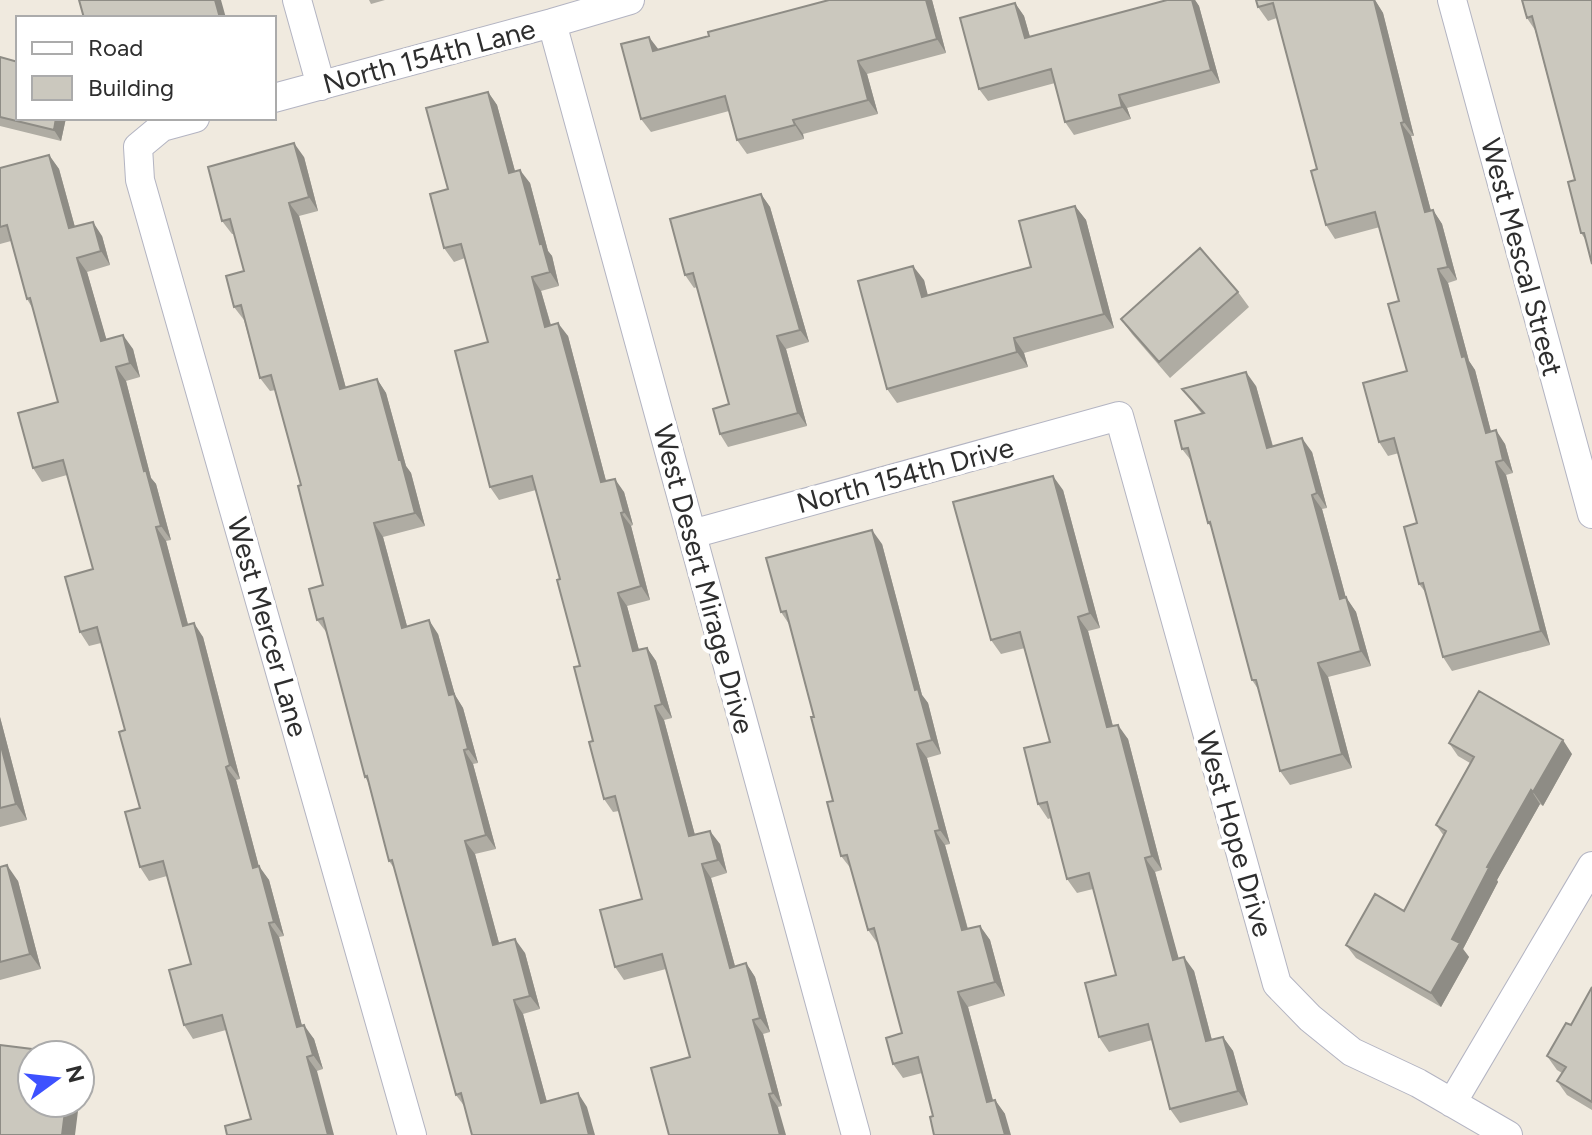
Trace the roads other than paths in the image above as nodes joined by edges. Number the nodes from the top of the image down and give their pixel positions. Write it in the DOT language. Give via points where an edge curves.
graph roads {
  1 [pos="297,0"];
  2 [pos="630,0"];
  3 [pos="1452,0"];
  4 [pos="552,23"];
  5 [pos="321,86"];
  6 [pos="276,97"];
  7 [pos="188,120"];
  8 [pos="1119,416"];
  9 [pos="1592,514"];
  10 [pos="692,534"];
  11 [pos="1592,866"];
  12 [pos="1452,1103"];
  13 [pos="412,1135"];
  14 [pos="856,1135"];
  15 [pos="1508,1135"];
  1 -- 5 [label="street"];
  2 -- 4 [label="street, North 154th Lane"];
  3 -- 9 [label="street, West Mescal Street"];
  4 -- 5 [label="street, North 154th Lane"];
  4 -- 10 [label="street, West Desert Mirage Drive"];
  5 -- 6 [label="street, North 154th Lane"];
  7 -- 13 [label="street, West Mercer Lane" via="162,127 138,147 140,180"];
  8 -- 10 [label="street, North 154th Drive"];
  8 -- 12 [label="street, West Hope Drive" via="1277,984 1352,1052"];
  10 -- 14 [label="street, West Desert Mirage Drive"];
  11 -- 12 [label="street"];
  12 -- 15 [label="street, West Hope Drive"];
}
